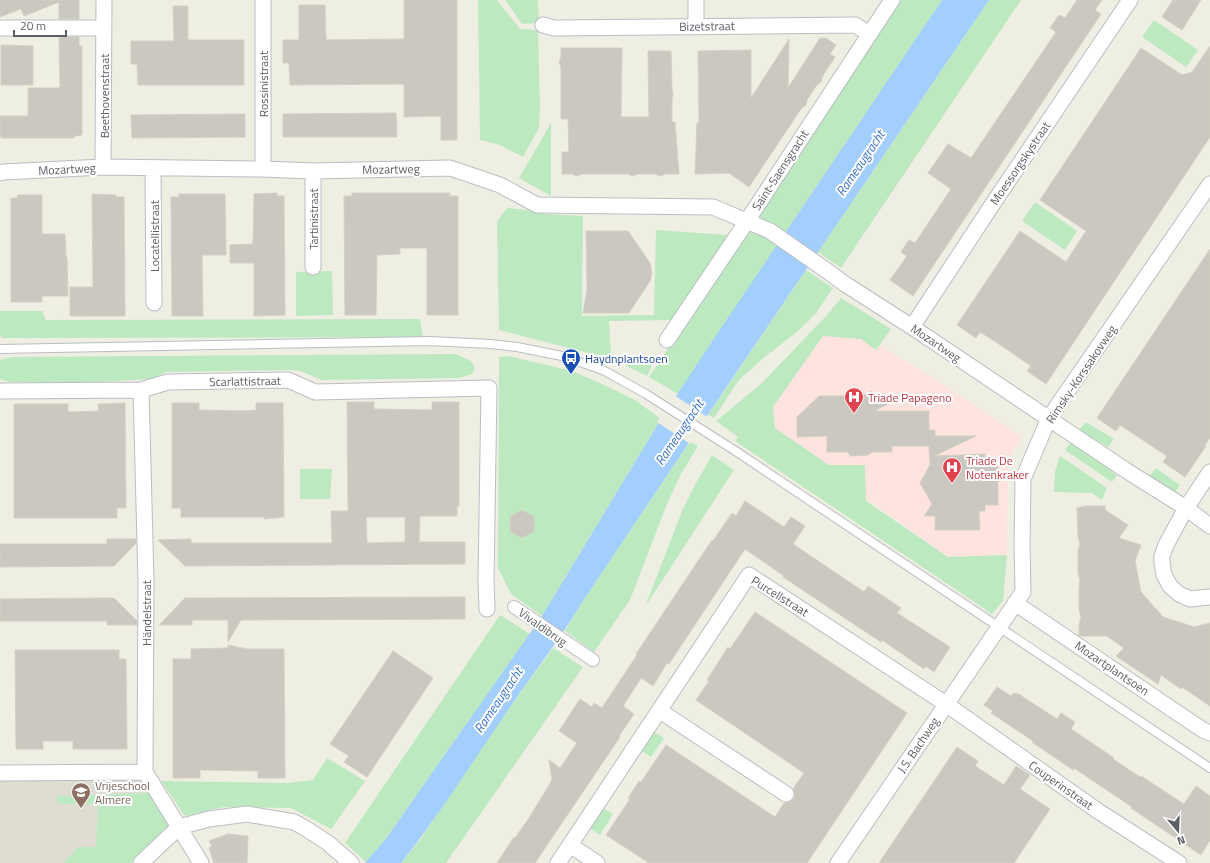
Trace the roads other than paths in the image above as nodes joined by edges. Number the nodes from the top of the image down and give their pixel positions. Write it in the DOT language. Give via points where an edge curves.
graph roads {
  1 [pos="104,0"];
  2 [pos="263,0"];
  3 [pos="696,0"];
  4 [pos="892,0"];
  5 [pos="1130,0"];
  6 [pos="543,25"];
  7 [pos="696,27"];
  8 [pos="0,28"];
  9 [pos="104,28"];
  10 [pos="870,34"];
  11 [pos="103,168"];
  12 [pos="153,168"];
  13 [pos="263,169"];
  14 [pos="313,171"];
  15 [pos="0,173"];
  16 [pos="1210,184"];
  17 [pos="747,221"];
  18 [pos="313,267"];
  19 [pos="154,303"];
  20 [pos="912,327"];
  21 [pos="667,340"];
  22 [pos="0,348"];
  23 [pos="141,390"];
  24 [pos="0,391"];
  25 [pos="1049,418"];
  26 [pos="1210,472"];
  27 [pos="1186,508"];
  28 [pos="1210,526"];
  29 [pos="1210,597"];
  30 [pos="1015,603"];
  31 [pos="514,607"];
  32 [pos="486,609"];
  33 [pos="998,627"];
  34 [pos="593,660"];
  35 [pos="946,704"];
  36 [pos="660,711"];
  37 [pos="1210,733"];
  38 [pos="1210,768"];
  39 [pos="146,772"];
  40 [pos="0,773"];
  41 [pos="786,794"];
  42 [pos="179,827"];
  43 [pos="570,845"];
  44 [pos="141,863"];
  45 [pos="201,863"];
  46 [pos="351,863"];
  47 [pos="558,863"];
  48 [pos="597,863"];
  49 [pos="838,863"];
  50 [pos="1179,863"];
  1 -- 9 [label="street, Beethovenstraat"];
  2 -- 13 [label="street, Rossinistraat"];
  3 -- 7 [label="street"];
  4 -- 10 [label="street, Saint-Saensgracht"];
  5 -- 20 [label="street, Moessorgskystraat"];
  6 -- 7 [label="street, Bizetstraat" via="554,28"];
  7 -- 10 [label="street, Bizetstraat" via="855,25"];
  8 -- 9 [label="street"];
  9 -- 11 [label="street, Beethovenstraat"];
  10 -- 17 [label="street, Saint-Saensgracht"];
  11 -- 12 [label="street, Mozartweg"];
  11 -- 15 [label="street, Mozartweg"];
  12 -- 13 [label="street, Mozartweg"];
  12 -- 19 [label="street, Locatellistraat"];
  13 -- 14 [label="street, Mozartweg"];
  14 -- 17 [label="street, Mozartweg" via="450,168 500,184 537,205 713,207"];
  14 -- 18 [label="street, Tartinistraat"];
  16 -- 25 [label="street, Rimsky-Korssakovweg"];
  17 -- 20 [label="street, Mozartweg" via="770,231 844,284"];
  17 -- 21 [label="street, Saint-Saensgracht"];
  20 -- 25 [label="street, Mozartweg"];
  22 -- 33 [label="lane" via="429,341 491,344 562,356 603,370 646,394"];
  23 -- 24 [label="street, Scarlattistraat"];
  23 -- 32 [label="street, Scarlattistraat" via="168,382 288,380 315,392 489,388"];
  23 -- 39 [label="street, Händelstraat" via="146,581"];
  25 -- 27 [label="street"];
  25 -- 30 [label="street, Rimsky-Korssakovweg" via="1023,479 1023,592"];
  26 -- 27 [label="street"];
  27 -- 28 [label="street"];
  27 -- 29 [label="street" via="1162,556 1164,575 1170,586 1179,594 1190,599"];
  30 -- 33 [label="street, Rimsky-Korssakovweg"];
  30 -- 37 [label="street, Mozartplantsoen"];
  31 -- 34 [label="street, Vivaldibrug"];
  33 -- 35 [label="street, J.S. Bachweg"];
  33 -- 38 [label="lane"];
  35 -- 36 [label="street, Purcellstraat" via="749,575"];
  35 -- 49 [label="street, J.S. Bachweg"];
  35 -- 50 [label="street, Couperinstraat" via="1098,811"];
  36 -- 41 [label="street"];
  36 -- 43 [label="street, Purcellstraat"];
  39 -- 40 [label="street"];
  39 -- 42 [label="street"];
  42 -- 44 [label="street"];
  42 -- 45 [label="street"];
  42 -- 46 [label="street" via="209,819 247,814 285,820 305,828"];
  43 -- 47 [label="street, Purcellstraat"];
  43 -- 48 [label="street"];
}
